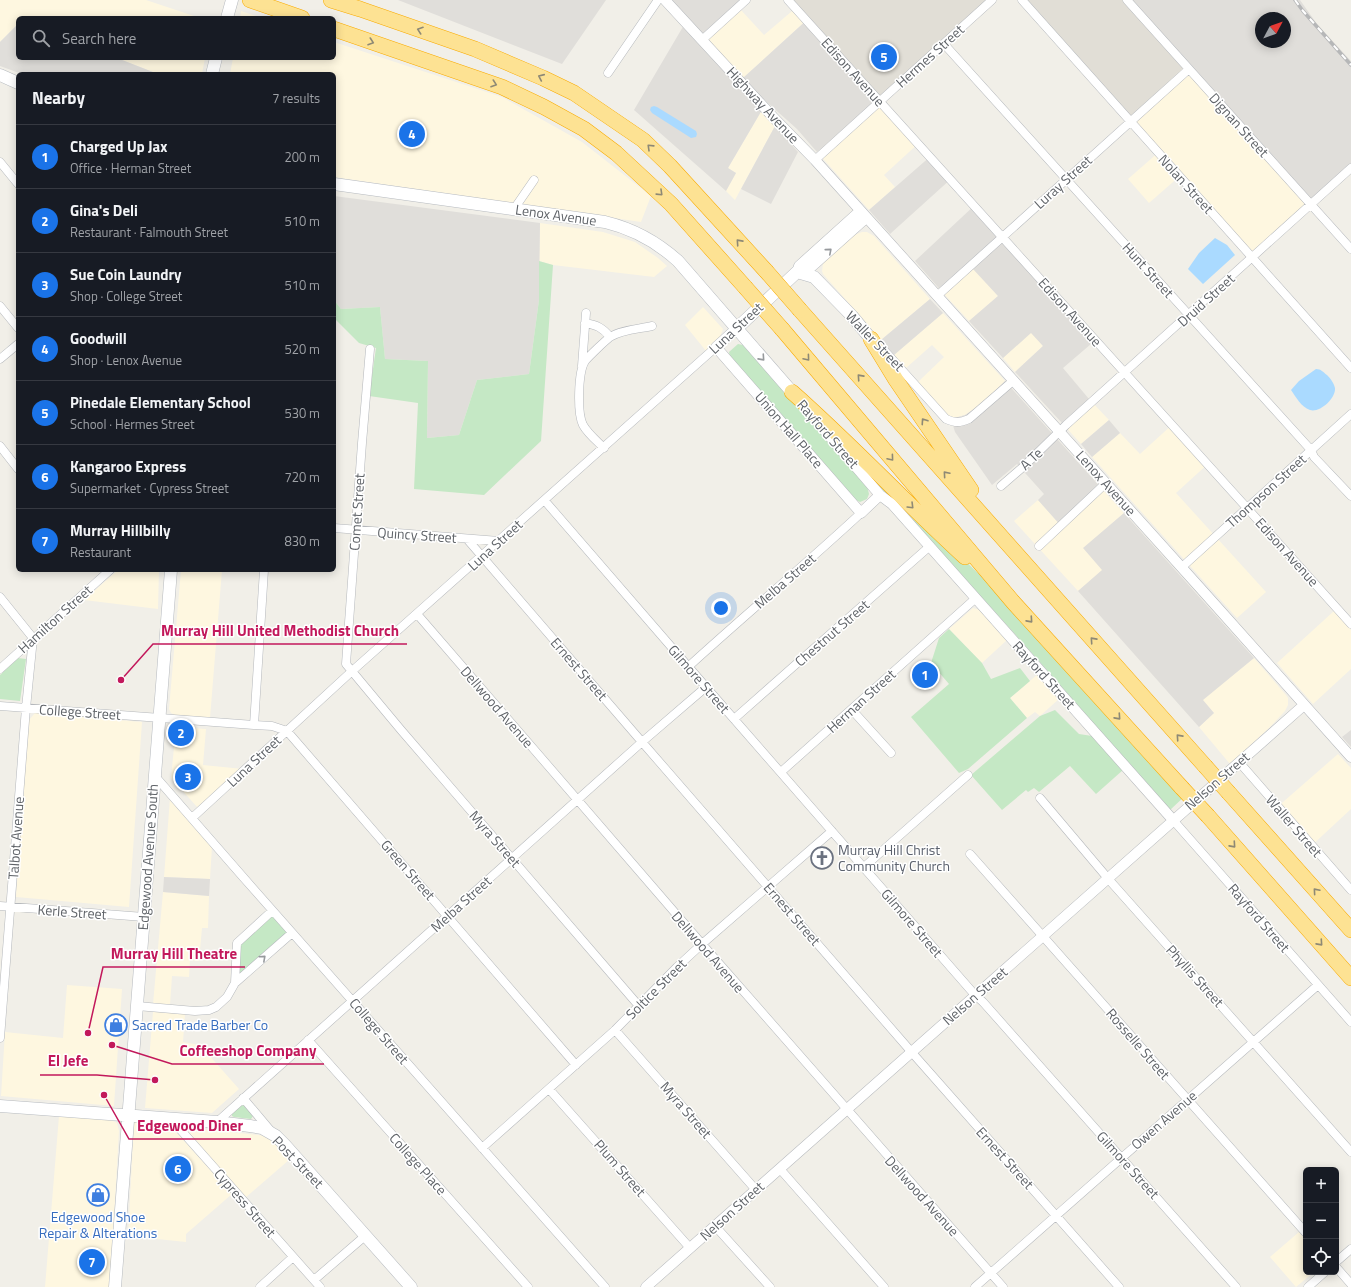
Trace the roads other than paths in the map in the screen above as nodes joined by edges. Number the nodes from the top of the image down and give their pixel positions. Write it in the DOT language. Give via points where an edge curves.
graph roads {
  1 [pos="232,0"];
  2 [pos="331,0"];
  3 [pos="658,0"];
  4 [pos="665,0"];
  5 [pos="746,0"];
  6 [pos="788,0"];
  7 [pos="992,0"];
  8 [pos="1022,0"];
  9 [pos="1127,0"];
  10 [pos="256,2"];
  11 [pos="228,16"];
  12 [pos="296,16"];
  13 [pos="336,30"];
  14 [pos="702,40"];
  15 [pos="944,44"];
  16 [pos="216,60"];
  17 [pos="1189,69"];
  18 [pos="212,72"];
  19 [pos="608,74"];
  20 [pos="0,75"];
  21 [pos="16,81"];
  22 [pos="880,101"];
  23 [pos="1130,121"];
  24 [pos="815,160"];
  25 [pos="0,162"];
  26 [pos="1351,168"];
  27 [pos="1066,179"];
  28 [pos="534,180"];
  29 [pos="16,182"];
  30 [pos="336,184"];
  31 [pos="1311,205"];
  32 [pos="514,209"];
  33 [pos="863,214"];
  34 [pos="1002,236"];
  35 [pos="1351,249"];
  36 [pos="1252,258"];
  37 [pos="797,272"];
  38 [pos="937,296"];
  39 [pos="0,306"];
  40 [pos="586,314"];
  41 [pos="1188,316"];
  42 [pos="585,323"];
  43 [pos="16,326"];
  44 [pos="652,326"];
  45 [pos="736,329"];
  46 [pos="610,338"];
  47 [pos="871,339"];
  48 [pos="16,346"];
  49 [pos="716,347"];
  50 [pos="370,349"];
  51 [pos="0,360"];
  52 [pos="1351,368"];
  53 [pos="582,369"];
  54 [pos="1124,373"];
  55 [pos="1014,380"];
  56 [pos="792,392"];
  57 [pos="1351,414"];
  58 [pos="1060,431"];
  59 [pos="0,446"];
  60 [pos="604,448"];
  61 [pos="1311,450"];
  62 [pos="16,466"];
  63 [pos="1106,483"];
  64 [pos="1001,486"];
  65 [pos="880,495"];
  66 [pos="1351,496"];
  67 [pos="545,501"];
  68 [pos="1247,508"];
  69 [pos="861,513"];
  70 [pos="336,528"];
  71 [pos="356,530"];
  72 [pos="467,539"];
  73 [pos="499,541"];
  74 [pos="930,546"];
  75 [pos="1039,546"];
  76 [pos="482,556"];
  77 [pos="1182,567"];
  78 [pos="105,572"];
  79 [pos="171,572"];
  80 [pos="264,572"];
  81 [pos="0,597"];
  82 [pos="976,598"];
  83 [pos="1056,598"];
  84 [pos="1013,602"];
  85 [pos="417,614"];
  86 [pos="1351,624"];
  87 [pos="33,638"];
  88 [pos="688,667"];
  89 [pos="0,669"];
  90 [pos="351,672"];
  91 [pos="706,687"];
  92 [pos="1304,705"];
  93 [pos="0,706"];
  94 [pos="26,708"];
  95 [pos="852,710"];
  96 [pos="160,717"];
  97 [pos="734,719"];
  98 [pos="254,725"];
  99 [pos="287,731"];
  100 [pos="642,742"];
  101 [pos="891,753"];
  102 [pos="1351,758"];
  103 [pos="1239,762"];
  104 [pos="781,772"];
  105 [pos="968,774"];
  106 [pos="154,775"];
  107 [pos="1040,798"];
  108 [pos="577,800"];
  109 [pos="192,818"];
  110 [pos="1172,820"];
  111 [pos="832,831"];
  112 [pos="970,854"];
  113 [pos="512,858"];
  114 [pos="864,867"];
  115 [pos="1108,878"];
  116 [pos="767,886"];
  117 [pos="1351,890"];
  118 [pos="0,906"];
  119 [pos="11,907"];
  120 [pos="272,911"];
  121 [pos="447,915"];
  122 [pos="144,917"];
  123 [pos="1351,930"];
  124 [pos="292,933"];
  125 [pos="1043,936"];
  126 [pos="702,944"];
  127 [pos="1351,978"];
  128 [pos="235,983"];
  129 [pos="1318,985"];
  130 [pos="976,995"];
  131 [pos="352,1001"];
  132 [pos="137,1006"];
  133 [pos="639,1006"];
  134 [pos="1351,1022"];
  135 [pos="615,1030"];
  136 [pos="0,1038"];
  137 [pos="308,1040"];
  138 [pos="1254,1042"];
  139 [pos="911,1052"];
  140 [pos="576,1065"];
  141 [pos="549,1089"];
  142 [pos="243,1098"];
  143 [pos="1187,1099"];
  144 [pos="0,1106"];
  145 [pos="846,1110"];
  146 [pos="129,1116"];
  147 [pos="171,1119"];
  148 [pos="217,1122"];
  149 [pos="276,1136"];
  150 [pos="482,1148"];
  151 [pos="1351,1152"];
  152 [pos="1121,1158"];
  153 [pos="780,1169"];
  154 [pos="756,1190"];
  155 [pos="1057,1216"];
  156 [pos="715,1226"];
  157 [pos="1303,1230"];
  158 [pos="365,1236"];
  159 [pos="690,1248"];
  160 [pos="1351,1249"];
  161 [pos="292,1257"];
  162 [pos="1339,1259"];
  163 [pos="1339,1270"];
  164 [pos="991,1274"];
  165 [pos="1322,1275"];
  166 [pos="314,1280"];
  167 [pos="1351,1284"];
  168 [pos="649,1286"];
  169 [pos="116,1287"];
  170 [pos="260,1287"];
  171 [pos="320,1287"];
  172 [pos="411,1287"];
  173 [pos="528,1287"];
  174 [pos="605,1287"];
  175 [pos="770,1287"];
  176 [pos="884,1287"];
  177 [pos="975,1287"];
  178 [pos="1003,1287"];
  179 [pos="1119,1287"];
  180 [pos="1236,1287"];
  181 [pos="1308,1287"];
  1 -- 11 [label="main road"];
  83 -- 2 [label="highway, one-way, bridge" via="766,271 643,140 574,94 543,78 475,49"];
  3 -- 19 [label="street"];
  4 -- 14 [label="street, Highway Avenue"];
  5 -- 14 [label="street"];
  6 -- 22 [label="street, Edison Avenue"];
  7 -- 15 [label="street, Hermes Street"];
  8 -- 23 [label="street, Nolan Street"];
  9 -- 17 [label="street, Dignan Street"];
  10 -- 12 [label="highway"];
  13 -- 84 [label="highway, one-way, bridge" via="502,87 584,129 616,153 671,204 745,286"];
  14 -- 24 [label="street, Highway Avenue"];
  15 -- 22 [label="street, Hermes Street"];
  15 -- 27 [label="street, Hunt Street"];
  16 -- 18 [label="main road"];
  17 -- 23 [label="street, Luray Street"];
  17 -- 31 [label="street, Dignan Street"];
  20 -- 21 [label="main road"];
  22 -- 24 [label="street, Hermes Street"];
  22 -- 34 [label="street, Edison Avenue"];
  23 -- 27 [label="street, Luray Street"];
  23 -- 36 [label="street, Nolan Street"];
  24 -- 33 [label="street, Highway Avenue"];
  25 -- 29 [label="street"];
  26 -- 31 [label="street, Druid Street"];
  27 -- 34 [label="street, Luray Street"];
  27 -- 41 [label="street, Hunt Street"];
  28 -- 32 [label="street"];
  30 -- 32 [label="main road, Lenox Avenue"];
  31 -- 35 [label="street, Dignan Street"];
  31 -- 36 [label="street, Druid Street"];
  32 -- 45 [label="main road, Lenox Avenue" via="605,222 645,236 678,261"];
  33 -- 37 [label="street, Luna Street" via="799,266"];
  33 -- 38 [label="street, Lenox Avenue"];
  34 -- 38 [label="street, Luray Street"];
  34 -- 54 [label="street, Edison Avenue"];
  36 -- 41 [label="street, Druid Street"];
  36 -- 52 [label="street, Nolan Street"];
  37 -- 45 [label="main road, Luna Street"];
  37 -- 47 [label="main road, Waller Street" via="814,277"];
  38 -- 55 [label="street, Lenox Avenue"];
  39 -- 43 [label="street"];
  40 -- 42 [label="street"];
  41 -- 54 [label="street, Druid Street"];
  41 -- 61 [label="street, Hunt Street"];
  42 -- 46 [label="street" via="599,326"];
  42 -- 53 [label="street"];
  44 -- 46 [label="street"];
  45 -- 49 [label="street, Luna Street"];
  45 -- 56 [label="main road, Rayford Street, one-way"];
  46 -- 53 [label="street" via="586,361"];
  47 -- 55 [label="street, Waller Street" via="886,351 946,419 954,423 969,419"];
  83 -- 47 [label="highway, one-way" via="982,505 896,380"];
  48 -- 51 [label="street"];
  49 -- 60 [label="street, Luna Street"];
  49 -- 69 [label="street, Union Hall Place"];
  50 -- 71 [label="street, Comet Street"];
  53 -- 60 [label="street" via="578,406 580,415 588,432"];
  54 -- 58 [label="street, Druid Street"];
  54 -- 68 [label="street, Edison Avenue"];
  55 -- 58 [label="street, Lenox Avenue"];
  56 -- 65 [label="street, Rayford Street"];
  56 -- 84 [label="highway, one-way"];
  57 -- 61 [label="street, Thompson Street"];
  58 -- 63 [label="street, Lenox Avenue"];
  58 -- 64 [label="street, A Te"];
  59 -- 62 [label="street"];
  60 -- 67 [label="street, Luna Street"];
  61 -- 66 [label="street, Hunt Street" via="1314,457"];
  61 -- 68 [label="street, Thompson Street"];
  63 -- 75 [label="street"];
  63 -- 77 [label="street, Lenox Avenue"];
  65 -- 69 [label="street, Melba Street"];
  65 -- 74 [label="street, Rayford Street" via="892,504"];
  67 -- 73 [label="street, Luna Street"];
  67 -- 88 [label="street, Gilmore Street"];
  68 -- 77 [label="street, Thompson Street"];
  68 -- 86 [label="street, Edison Avenue"];
  69 -- 88 [label="street, Melba Street"];
  70 -- 71 [label="street, Quincy Street"];
  71 -- 72 [label="street, Quincy Street"];
  71 -- 90 [label="street, Comet Street" via="346,664"];
  72 -- 73 [label="street, Quincy Street"];
  72 -- 76 [label="street, Ernest Street"];
  73 -- 76 [label="street, Luna Street"];
  74 -- 82 [label="street, Rayford Street"];
  74 -- 97 [label="street, Chestnut Street"];
  76 -- 85 [label="street, Luna Street"];
  76 -- 100 [label="street, Ernest Street"];
  77 -- 92 [label="street, Lenox Avenue"];
  78 -- 87 [label="street, Hamilton Street"];
  79 -- 96 [label="main road, Edgewood Avenue South"];
  80 -- 98 [label="street"];
  81 -- 87 [label="street"];
  82 -- 95 [label="street, Herman Street"];
  82 -- 110 [label="street, Rayford Street"];
  123 -- 83 [label="highway, one-way, bridge"];
  84 -- 127 [label="highway, one-way, bridge"];
  85 -- 90 [label="street, Luna Street"];
  85 -- 108 [label="street, Dellwood Avenue"];
  87 -- 89 [label="street, Hamilton Street"];
  87 -- 94 [label="street, Talbot Avenue"];
  88 -- 91 [label="street, Gilmore Street"];
  90 -- 99 [label="street, Luna Street"];
  90 -- 113 [label="street, Myra Street"];
  91 -- 97 [label="street, Gilmore Street"];
  91 -- 100 [label="street, Melba Street"];
  92 -- 102 [label="street, Lenox Avenue"];
  92 -- 103 [label="street, Nelson Street"];
  93 -- 94 [label="street, College Street"];
  94 -- 96 [label="street, College Street"];
  94 -- 119 [label="street, Talbot Avenue"];
  95 -- 101 [label="street"];
  95 -- 104 [label="street, Herman Street"];
  96 -- 98 [label="street, College Street"];
  96 -- 106 [label="main road, Edgewood Avenue South"];
  97 -- 104 [label="street, Gilmore Street"];
  98 -- 99 [label="street, College Street" via="272,726"];
  99 -- 109 [label="street, Luna Street"];
  99 -- 121 [label="street, Green Street"];
  100 -- 108 [label="street, Melba Street"];
  100 -- 116 [label="street, Ernest Street"];
  103 -- 110 [label="street, Nelson Street"];
  103 -- 117 [label="street, Waller Street"];
  104 -- 111 [label="street, Gilmore Street"];
  105 -- 114 [label="street"];
  106 -- 109 [label="street, College Street"];
  106 -- 122 [label="main road, Edgewood Avenue South"];
  107 -- 115 [label="street, Phyllis Street"];
  108 -- 113 [label="street, Melba Street"];
  108 -- 126 [label="street, Dellwood Avenue"];
  109 -- 120 [label="street, College Street"];
  110 -- 115 [label="street, Nelson Street"];
  110 -- 129 [label="street, Rayford Street"];
  111 -- 114 [label="street, Gilmore Street"];
  111 -- 116 [label="street, Soltice Street"];
  112 -- 125 [label="street, Rosselle Street"];
  113 -- 121 [label="street, Melba Street"];
  113 -- 133 [label="street, Myra Street"];
  114 -- 130 [label="street, Gilmore Street"];
  115 -- 125 [label="street, Nelson Street"];
  115 -- 138 [label="street, Phyllis Street"];
  116 -- 126 [label="street, Soltice Street"];
  116 -- 139 [label="street, Ernest Street"];
  118 -- 119 [label="street, Kerle Street"];
  119 -- 122 [label="street, Kerle Street"];
  119 -- 136 [label="street, Talbot Avenue"];
  120 -- 124 [label="street, College Street"];
  120 -- 128 [label="street" via="237,943"];
  121 -- 131 [label="street, Melba Street"];
  121 -- 140 [label="street, Green Street"];
  122 -- 132 [label="main road, Edgewood Avenue South"];
  128 -- 124 [label="street, one-way"];
  124 -- 131 [label="street, College Street"];
  125 -- 130 [label="street, Nelson Street"];
  125 -- 143 [label="street, Rosselle Street"];
  126 -- 133 [label="street, Soltice Street"];
  126 -- 145 [label="street, Dellwood Avenue"];
  128 -- 132 [label="street" via="222,1004 209,1010"];
  129 -- 134 [label="street, Rayford Street"];
  129 -- 138 [label="street, Owen Avenue"];
  130 -- 139 [label="street, Nelson Street"];
  130 -- 152 [label="street, Gilmore Street"];
  131 -- 137 [label="street, Melba Street"];
  131 -- 150 [label="street, College Street"];
  132 -- 146 [label="main road, Edgewood Avenue South"];
  133 -- 135 [label="street, Soltice Street"];
  135 -- 140 [label="street, Soltice Street"];
  135 -- 154 [label="street, Myra Street"];
  137 -- 142 [label="street, Melba Street"];
  137 -- 173 [label="street, College Place"];
  138 -- 143 [label="street, Owen Avenue"];
  138 -- 151 [label="street, Phyllis Street"];
  139 -- 145 [label="street, Nelson Street"];
  139 -- 155 [label="street, Ernest Street"];
  140 -- 141 [label="street, Soltice Street"];
  141 -- 150 [label="street, Soltice Street"];
  141 -- 159 [label="street, Plum Street"];
  142 -- 148 [label="street, Melba Street"];
  142 -- 149 [label="street"];
  143 -- 152 [label="street, Owen Avenue"];
  143 -- 157 [label="street, Rosselle Street"];
  144 -- 146 [label="main road, Post Street"];
  145 -- 153 [label="street, Nelson Street"];
  145 -- 164 [label="street, Dellwood Avenue"];
  146 -- 147 [label="main road, Post Street"];
  146 -- 169 [label="main road, Edgewood Avenue South"];
  147 -- 148 [label="main road, Post Street"];
  147 -- 161 [label="street, Cypress Street"];
  148 -- 149 [label="main road, Post Street" via="262,1128"];
  149 -- 158 [label="main road, Post Street"];
  150 -- 174 [label="street, College Street"];
  152 -- 155 [label="street, Owen Avenue"];
  152 -- 180 [label="street, Gilmore Street"];
  153 -- 154 [label="street, Nelson Street"];
  153 -- 176 [label="street"];
  154 -- 156 [label="street, Nelson Street"];
  155 -- 164 [label="street, Owen Avenue"];
  155 -- 179 [label="street, Ernest Street"];
  156 -- 159 [label="street, Nelson Street"];
  156 -- 175 [label="street"];
  158 -- 166 [label="street"];
  158 -- 172 [label="main road, Post Street"];
  159 -- 168 [label="street, Nelson Street"];
  160 -- 162 [label="street"];
  161 -- 166 [label="street, Cypress Street"];
  161 -- 170 [label="street"];
  163 -- 167 [label="street"];
  164 -- 177 [label="street, Owen Avenue"];
  164 -- 178 [label="street, Dellwood Avenue"];
  165 -- 181 [label="street"];
  166 -- 171 [label="street, Cypress Street"];
}
